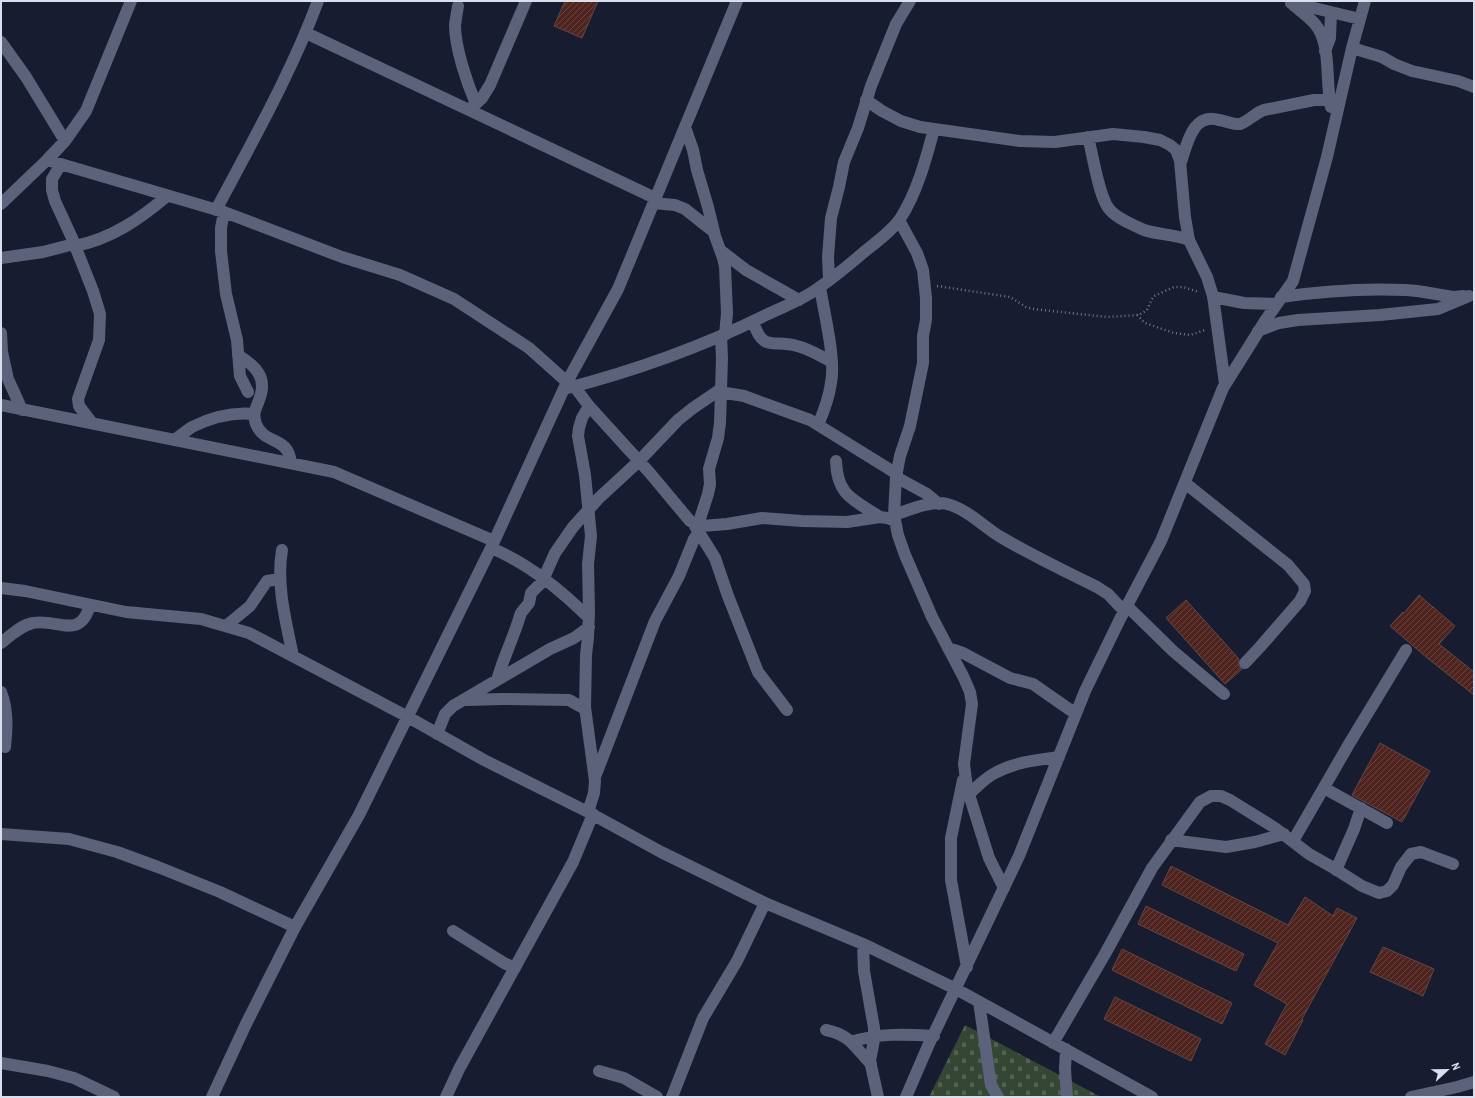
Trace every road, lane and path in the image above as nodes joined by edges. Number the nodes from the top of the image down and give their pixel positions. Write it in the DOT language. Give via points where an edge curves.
graph roads {
  1 [pos="131,1"];
  2 [pos="318,1"];
  3 [pos="526,1"];
  4 [pos="737,1"];
  5 [pos="910,1"];
  6 [pos="1365,1"];
  7 [pos="1288,2"];
  8 [pos="458,6"];
  9 [pos="1327,8"];
  10 [pos="1360,19"];
  11 [pos="306,33"];
  12 [pos="1,42"];
  13 [pos="1352,48"];
  14 [pos="1325,51"];
  15 [pos="1474,87"];
  16 [pos="866,100"];
  17 [pos="1330,100"];
  18 [pos="473,107"];
  19 [pos="1335,120"];
  20 [pos="685,127"];
  21 [pos="934,129"];
  22 [pos="1088,138"];
  23 [pos="65,141"];
  24 [pos="48,160"];
  25 [pos="1181,162"];
  26 [pos="61,164"];
  27 [pos="167,196"];
  28 [pos="654,201"];
  29 [pos="1,204"];
  30 [pos="220,211"];
  31 [pos="899,220"];
  32 [pos="714,232"];
  33 [pos="1189,240"];
  34 [pos="75,245"];
  35 [pos="720,250"];
  36 [pos="1,258"];
  37 [pos="829,279"];
  38 [pos="924,285"];
  39 [pos="820,287"];
  40 [pos="1471,295"];
  41 [pos="1213,296"];
  42 [pos="799,300"];
  43 [pos="1279,301"];
  44 [pos="1137,315"];
  45 [pos="753,322"];
  46 [pos="1258,331"];
  47 [pos="1217,332"];
  48 [pos="1,333"];
  49 [pos="723,335"];
  50 [pos="238,355"];
  51 [pos="832,362"];
  52 [pos="1226,384"];
  53 [pos="568,386"];
  54 [pos="721,390"];
  55 [pos="248,392"];
  56 [pos="1,405"];
  57 [pos="589,406"];
  58 [pos="22,410"];
  59 [pos="254,414"];
  60 [pos="92,424"];
  61 [pos="818,425"];
  62 [pos="174,440"];
  63 [pos="836,461"];
  64 [pos="639,462"];
  65 [pos="291,463"];
  66 [pos="897,476"];
  67 [pos="1185,483"];
  68 [pos="939,504"];
  69 [pos="588,510"];
  70 [pos="880,518"];
  71 [pos="895,518"];
  72 [pos="697,526"];
  73 [pos="492,545"];
  74 [pos="282,550"];
  75 [pos="280,579"];
  76 [pos="543,579"];
  77 [pos="1,588"];
  78 [pos="90,605"];
  79 [pos="1126,608"];
  80 [pos="589,623"];
  81 [pos="226,626"];
  82 [pos="1,643"];
  83 [pos="948,648"];
  84 [pos="1406,650"];
  85 [pos="293,656"];
  86 [pos="1245,663"];
  87 [pos="497,680"];
  88 [pos="1,692"];
  89 [pos="1224,694"];
  90 [pos="465,700"];
  91 [pos="585,709"];
  92 [pos="787,710"];
  93 [pos="1076,714"];
  94 [pos="408,717"];
  95 [pos="437,734"];
  96 [pos="5,747"];
  97 [pos="1059,757"];
  98 [pos="965,773"];
  99 [pos="595,778"];
  100 [pos="1324,788"];
  101 [pos="969,794"];
  102 [pos="1361,808"];
  103 [pos="590,813"];
  104 [pos="1387,823"];
  105 [pos="1,834"];
  106 [pos="1288,838"];
  107 [pos="1171,840"];
  108 [pos="1453,864"];
  109 [pos="1336,870"];
  110 [pos="1004,888"];
  111 [pos="765,902"];
  112 [pos="295,927"];
  113 [pos="453,931"];
  114 [pos="863,944"];
  115 [pos="967,967"];
  116 [pos="515,968"];
  117 [pos="956,989"];
  118 [pos="979,1002"];
  119 [pos="826,1030"];
  120 [pos="874,1036"];
  121 [pos="934,1036"];
  122 [pos="851,1042"];
  123 [pos="1053,1042"];
  124 [pos="1066,1049"];
  125 [pos="1,1063"];
  126 [pos="871,1064"];
  127 [pos="599,1071"];
  128 [pos="1474,1082"];
  129 [pos="112,1097"];
  130 [pos="212,1097"];
  131 [pos="446,1097"];
  132 [pos="657,1097"];
  133 [pos="672,1097"];
  134 [pos="878,1097"];
  135 [pos="906,1097"];
  136 [pos="998,1097"];
  137 [pos="1067,1097"];
  138 [pos="1152,1097"];
  139 [pos="1411,1097"];
  1 -- 23 [label="street" via="86,111"];
  2 -- 11 [label="street"];
  3 -- 18 [label="street" via="490,86"];
  4 -- 20 [label="street"];
  5 -- 16 [label="street" via="896,24"];
  6 -- 10 [label="street"];
  7 -- 9 [label="street"];
  7 -- 14 [label="street" via="1315,24 1322,37"];
  8 -- 18 [label="street" via="455,26"];
  9 -- 10 [label="street"];
  9 -- 14 [label="street" via="1331,34"];
  10 -- 13 [label="street"];
  11 -- 18 [label="street"];
  11 -- 30 [label="street"];
  12 -- 23 [label="street"];
  13 -- 15 [label="street" via="1369,52 1412,71"];
  13 -- 19 [label="street"];
  14 -- 17 [label="street"];
  16 -- 21 [label="street" via="901,121"];
  16 -- 37 [label="street" via="844,162 831,218"];
  17 -- 19 [label="street"];
  17 -- 25 [label="street" via="1314,100 1264,110 1239,124 1209,118 1202,120 1195,125"];
  18 -- 28 [label="street"];
  19 -- 43 [label="street" via="1292,282"];
  20 -- 28 [label="street"];
  20 -- 32 [label="street"];
  21 -- 22 [label="street" via="1020,141 1055,142"];
  21 -- 31 [label="street" via="910,199"];
  22 -- 25 [label="street" via="1113,134 1160,140 1176,150"];
  22 -- 33 [label="street" via="1103,198 1109,210 1145,230"];
  23 -- 24 [label="street"];
  24 -- 26 [label="street"];
  24 -- 29 [label="street"];
  25 -- 33 [label="street"];
  26 -- 27 [label="street"];
  26 -- 34 [label="street" via="52,179 52,190"];
  27 -- 30 [label="street"];
  27 -- 34 [label="street" via="124,227 88,243"];
  28 -- 32 [label="street" via="684,209"];
  28 -- 53 [label="street" via="618,289"];
  30 -- 50 [label="street" via="226,294"];
  30 -- 53 [label="street" via="342,257 400,275 454,299 529,348"];
  31 -- 37 [label="street" via="859,257"];
  31 -- 38 [label="street" via="917,253 923,270"];
  32 -- 35 [label="street"];
  33 -- 41 [label="street"];
  34 -- 36 [label="street"];
  34 -- 60 [label="street" via="100,314 99,340 78,399 79,406"];
  35 -- 42 [label="street" via="746,270"];
  35 -- 49 [label="street" via="727,289 727,313"];
  37 -- 39 [label="street"];
  38 -- 44 [label="path" via="1010,297 1033,309 1107,317"];
  38 -- 66 [label="street" via="926,320 923,363 915,408 900,456"];
  39 -- 42 [label="street"];
  39 -- 51 [label="street"];
  40 -- 43 [label="street" via="1455,297 1407,290 1366,290 1320,292"];
  40 -- 46 [label="street" via="1438,309 1298,320 1279,323"];
  41 -- 43 [label="street" via="1244,303"];
  41 -- 44 [label="path" via="1184,287 1174,287 1154,296 1147,310"];
  41 -- 47 [label="street"];
  42 -- 45 [label="street"];
  43 -- 46 [label="street"];
  44 -- 47 [label="path" via="1145,323 1174,333 1186,335 1207,330"];
  45 -- 49 [label="street"];
  45 -- 51 [label="street" via="761,339 766,343 796,346"];
  46 -- 52 [label="street"];
  47 -- 52 [label="street"];
  48 -- 58 [label="street" via="8,379"];
  49 -- 53 [label="street" via="638,368"];
  49 -- 54 [label="street"];
  50 -- 55 [label="street" via="240,376"];
  50 -- 59 [label="street" via="254,366 261,377 261,394"];
  51 -- 61 [label="street" via="832,382 827,404"];
  52 -- 67 [label="street"];
  53 -- 57 [label="street"];
  53 -- 73 [label="street"];
  54 -- 61 [label="street" via="744,396"];
  54 -- 64 [label="street" via="678,420"];
  54 -- 72 [label="street" via="720,423 709,470 710,484"];
  56 -- 58 [label="street"];
  57 -- 64 [label="street"];
  57 -- 69 [label="street" via="578,436"];
  58 -- 60 [label="street"];
  59 -- 62 [label="street" via="231,414 192,428"];
  59 -- 65 [label="street" via="262,433 286,448"];
  60 -- 62 [label="street"];
  61 -- 66 [label="street"];
  62 -- 65 [label="street"];
  63 -- 70 [label="street" via="839,484 845,493 854,502"];
  64 -- 69 [label="street"];
  64 -- 72 [label="street"];
  65 -- 73 [label="street" via="334,472"];
  66 -- 68 [label="street"];
  66 -- 71 [label="street"];
  67 -- 79 [label="street" via="1161,541"];
  67 -- 86 [label="street" via="1288,564 1304,584 1305,591 1300,601"];
  68 -- 71 [label="street" via="918,507"];
  68 -- 79 [label="street" via="947,504 963,511 1019,548 1097,586"];
  69 -- 76 [label="street" via="555,553"];
  69 -- 80 [label="street" via="591,536 588,564"];
  70 -- 71 [label="street"];
  70 -- 72 [label="street" via="847,522 762,518 715,526"];
  71 -- 83 [label="street" via="905,555"];
  72 -- 92 [label="street" via="714,558 758,672"];
  72 -- 99 [label="street" via="679,576 655,621"];
  73 -- 76 [label="street"];
  73 -- 94 [label="street"];
  74 -- 75 [label="street"];
  75 -- 81 [label="street" via="267,581 250,606"];
  75 -- 85 [label="street"];
  76 -- 80 [label="street" via="573,602"];
  76 -- 87 [label="street" via="531,593 521,613"];
  77 -- 78 [label="street"];
  78 -- 81 [label="street" via="126,612 201,619"];
  78 -- 82 [label="street" via="87,616 75,625 68,627 32,623"];
  79 -- 89 [label="street"];
  79 -- 93 [label="street" via="1084,691"];
  80 -- 87 [label="street" via="574,638"];
  80 -- 91 [label="street"];
  81 -- 85 [label="street" via="249,632"];
  83 -- 93 [label="street" via="963,652 1010,678 1033,684"];
  83 -- 98 [label="street" via="970,692 972,704"];
  84 -- 100 [label="street"];
  85 -- 94 [label="street"];
  87 -- 90 [label="street"];
  88 -- 96 [label="street" via="7,715"];
  90 -- 91 [label="street" via="569,700"];
  90 -- 95 [label="street" via="445,714"];
  91 -- 99 [label="street"];
  93 -- 97 [label="street"];
  94 -- 95 [label="street"];
  94 -- 112 [label="street" via="359,815"];
  95 -- 103 [label="street"];
  97 -- 101 [label="street" via="1005,768 994,773"];
  97 -- 110 [label="street"];
  98 -- 101 [label="street"];
  98 -- 115 [label="street" via="951,838 951,880"];
  99 -- 103 [label="street"];
  100 -- 102 [label="street"];
  100 -- 106 [label="street"];
  101 -- 110 [label="street" via="989,858"];
  102 -- 104 [label="street"];
  102 -- 109 [label="street"];
  103 -- 111 [label="street" via="661,852"];
  103 -- 116 [label="street" via="573,862"];
  105 -- 112 [label="street" via="69,839 117,852 220,892"];
  106 -- 107 [label="street" via="1226,847"];
  106 -- 107 [label="street" via="1230,800 1221,796 1210,796 1200,802"];
  106 -- 109 [label="street"];
  107 -- 123 [label="street" via="1152,868"];
  108 -- 109 [label="street" via="1421,852 1411,854 1393,884 1387,891 1379,893"];
  110 -- 115 [label="street"];
  111 -- 114 [label="street"];
  111 -- 133 [label="street" via="737,961 703,1018"];
  112 -- 130 [label="street"];
  113 -- 116 [label="street"];
  114 -- 117 [label="street"];
  114 -- 120 [label="street" via="864,971"];
  115 -- 117 [label="street"];
  116 -- 131 [label="street"];
  117 -- 118 [label="street"];
  117 -- 121 [label="street"];
  118 -- 123 [label="street"];
  118 -- 136 [label="street" via="991,1085"];
  119 -- 122 [label="street" via="842,1035"];
  120 -- 121 [label="street"];
  120 -- 122 [label="street"];
  120 -- 126 [label="street"];
  121 -- 135 [label="street"];
  122 -- 126 [label="street"];
  123 -- 124 [label="street"];
  124 -- 137 [label="street"];
  124 -- 138 [label="street"];
  125 -- 129 [label="street" via="74,1078"];
  126 -- 134 [label="street"];
  127 -- 132 [label="street" via="624,1078"];
  128 -- 139 [label="street"];
}
